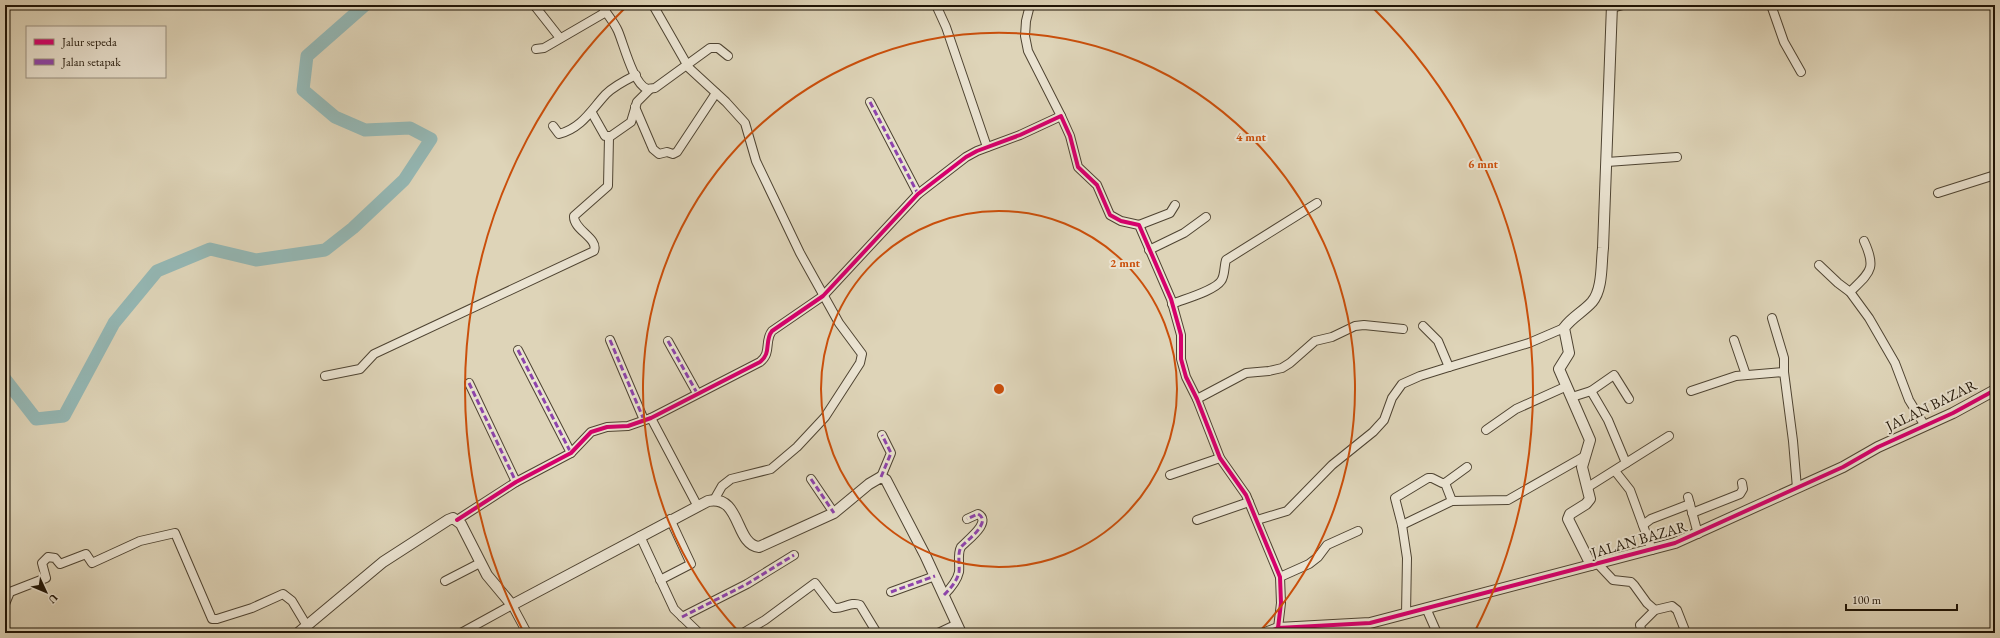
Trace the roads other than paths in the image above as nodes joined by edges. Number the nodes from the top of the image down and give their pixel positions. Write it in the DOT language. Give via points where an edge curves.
graph roads {
  1 [pos="534,5"];
  2 [pos="653,5"];
  3 [pos="936,5"];
  4 [pos="1028,5"];
  5 [pos="1623,5"];
  6 [pos="1771,5"];
  7 [pos="1612,6"];
  8 [pos="604,9"];
  9 [pos="560,38"];
  10 [pos="536,49"];
  11 [pos="728,56"];
  12 [pos="687,65"];
  13 [pos="1801,72"];
  14 [pos="636,75"];
  15 [pos="650,89"];
  16 [pos="716,93"];
  17 [pos="870,102"];
  18 [pos="635,107"];
  19 [pos="592,113"];
  20 [pos="1061,116"];
  21 [pos="553,126"];
  22 [pos="609,137"];
  23 [pos="987,147"];
  24 [pos="1677,157"];
  25 [pos="1606,162"];
  26 [pos="1995,175"];
  27 [pos="1938,193"];
  28 [pos="918,194"];
  29 [pos="1317,203"];
  30 [pos="1175,205"];
  31 [pos="1206,218"];
  32 [pos="1138,225"];
  33 [pos="1864,241"];
  34 [pos="1149,250"];
  35 [pos="1819,265"];
  36 [pos="1850,292"];
  37 [pos="823,296"];
  38 [pos="1172,304"];
  39 [pos="1772,318"];
  40 [pos="1424,326"];
  41 [pos="1564,328"];
  42 [pos="1403,329"];
  43 [pos="610,340"];
  44 [pos="1734,340"];
  45 [pos="668,341"];
  46 [pos="518,350"];
  47 [pos="1449,367"];
  48 [pos="1784,372"];
  49 [pos="1746,375"];
  50 [pos="325,376"];
  51 [pos="469,383"];
  52 [pos="1567,386"];
  53 [pos="1995,390"];
  54 [pos="1591,391"];
  55 [pos="1691,391"];
  56 [pos="697,393"];
  57 [pos="1572,397"];
  58 [pos="1629,399"];
  59 [pos="1197,400"];
  60 [pos="648,419"];
  61 [pos="1925,426"];
  62 [pos="1486,430"];
  63 [pos="882,435"];
  64 [pos="1669,436"];
  65 [pos="571,453"];
  66 [pos="1585,456"];
  67 [pos="1220,458"];
  68 [pos="1626,463"];
  69 [pos="1467,467"];
  70 [pos="1615,471"];
  71 [pos="1170,475"];
  72 [pos="881,477"];
  73 [pos="811,479"];
  74 [pos="516,482"];
  75 [pos="1445,483"];
  76 [pos="1742,483"];
  77 [pos="1588,487"];
  78 [pos="1797,488"];
  79 [pos="714,500"];
  80 [pos="1452,501"];
  81 [pos="1250,502"];
  82 [pos="697,505"];
  83 [pos="1690,505"];
  84 [pos="834,513"];
  85 [pos="670,519"];
  86 [pos="967,519"];
  87 [pos="457,520"];
  88 [pos="1197,520"];
  89 [pos="1257,520"];
  90 [pos="1402,525"];
  91 [pos="1643,525"];
  92 [pos="1358,531"];
  93 [pos="1698,534"];
  94 [pos="640,536"];
  95 [pos="1652,550"];
  96 [pos="794,555"];
  97 [pos="480,563"];
  98 [pos="1594,564"];
  99 [pos="935,576"];
  100 [pos="1280,577"];
  101 [pos="660,580"];
  102 [pos="445,581"];
  103 [pos="891,592"];
  104 [pos="944,595"];
  105 [pos="5,604"];
  106 [pos="512,605"];
  107 [pos="1655,610"];
  108 [pos="1428,612"];
  109 [pos="1406,614"];
  110 [pos="682,617"];
  111 [pos="307,626"];
  112 [pos="1278,628"];
  113 [pos="959,629"];
  114 [pos="298,633"];
  115 [pos="461,633"];
  116 [pos="526,633"];
  117 [pos="699,633"];
  118 [pos="743,633"];
  119 [pos="877,633"];
  120 [pos="938,633"];
  121 [pos="1265,633"];
  122 [pos="1437,633"];
  123 [pos="1642,633"];
  124 [pos="1686,633"];
  1 -- 9 [label="street"];
  2 -- 12 [label="street"];
  3 -- 23 [label="street"];
  4 -- 20 [label="street" via="1025,36 1028,51"];
  5 -- 7 [label="street"];
  6 -- 13 [label="street" via="1784,42"];
  7 -- 25 [label="street"];
  8 -- 9 [label="street"];
  8 -- 14 [label="street" via="618,31"];
  9 -- 10 [label="street" via="544,48"];
  11 -- 12 [label="street" via="714,47"];
  12 -- 15 [label="street"];
  12 -- 16 [label="street"];
  14 -- 15 [label="street" via="640,84"];
  14 -- 19 [label="street" via="608,93"];
  15 -- 18 [label="street"];
  16 -- 18 [label="street" via="674,154 659,154 653,149"];
  16 -- 37 [label="street" via="745,123 756,161"];
  17 -- 28 [label="street"];
  18 -- 22 [label="street" via="631,122"];
  19 -- 21 [label="street" via="577,127 561,134"];
  19 -- 22 [label="street" via="603,134"];
  20 -- 23 [label="street"];
  20 -- 32 [label="street" via="1070,136 1078,167 1097,185 1110,215"];
  22 -- 50 [label="street" via="608,186 574,216 576,223 594,244 594,251 374,354 360,369"];
  23 -- 28 [label="street" via="966,157"];
  24 -- 25 [label="street"];
  25 -- 41 [label="street" via="1603,248 1598,292 1593,301"];
  26 -- 27 [label="street"];
  28 -- 37 [label="street"];
  29 -- 38 [label="street" via="1226,260 1224,276 1220,282"];
  30 -- 32 [label="street" via="1170,213"];
  31 -- 34 [label="street" via="1184,233"];
  32 -- 34 [label="street"];
  33 -- 36 [label="street" via="1870,254 1871,269"];
  34 -- 38 [label="street"];
  35 -- 36 [label="street"];
  36 -- 61 [label="street" via="1869,318 1895,363 1909,400"];
  37 -- 56 [label="street" via="772,331 768,336 768,351 764,359"];
  37 -- 79 [label="street" via="839,323 861,351 860,363 825,417 778,464 771,469 731,479 722,486"];
  38 -- 59 [label="street" via="1181,335 1182,368"];
  39 -- 48 [label="street" via="1784,358"];
  40 -- 47 [label="street" via="1438,341"];
  41 -- 47 [label="street" via="1529,343"];
  41 -- 52 [label="street" via="1569,353 1560,369"];
  42 -- 59 [label="street" via="1355,326 1332,337 1315,341 1282,368 1269,372 1246,373"];
  43 -- 60 [label="street"];
  44 -- 49 [label="street"];
  45 -- 56 [label="street"];
  46 -- 65 [label="street"];
  47 -- 89 [label="street" via="1402,384 1392,398 1384,420 1373,432 1332,465 1287,511"];
  48 -- 49 [label="street"];
  48 -- 78 [label="street"];
  49 -- 55 [label="street"];
  51 -- 74 [label="street"];
  52 -- 57 [label="street"];
  52 -- 62 [label="street" via="1516,409"];
  53 -- 61 [label="street, JALAN BAZAR"];
  54 -- 57 [label="street"];
  54 -- 58 [label="street" via="1614,375"];
  54 -- 68 [label="street" via="1608,420"];
  56 -- 60 [label="street"];
  57 -- 66 [label="street" via="1590,440"];
  59 -- 67 [label="street"];
  60 -- 65 [label="street" via="628,426 591,432"];
  60 -- 82 [label="street"];
  61 -- 78 [label="street, JALAN BAZAR" via="1878,447 1843,468"];
  63 -- 72 [label="street" via="891,453"];
  64 -- 68 [label="street"];
  65 -- 74 [label="street"];
  66 -- 77 [label="street" via="1582,467"];
  66 -- 80 [label="street" via="1508,500"];
  67 -- 71 [label="street"];
  67 -- 81 [label="street"];
  68 -- 70 [label="street"];
  69 -- 75 [label="street"];
  70 -- 77 [label="street"];
  70 -- 91 [label="street" via="1630,490"];
  72 -- 84 [label="street" via="868,484"];
  72 -- 99 [label="street" via="886,480"];
  73 -- 84 [label="street"];
  74 -- 87 [label="street"];
  75 -- 80 [label="street"];
  75 -- 90 [label="street" via="1428,478 1396,496"];
  76 -- 83 [label="street" via="1743,489 1740,494"];
  77 -- 98 [label="street" via="1589,502 1570,514 1568,519"];
  78 -- 93 [label="street, JALAN BAZAR"];
  79 -- 82 [label="street"];
  79 -- 84 [label="street" via="729,507 750,543 755,547 763,546"];
  80 -- 90 [label="street"];
  81 -- 88 [label="street"];
  81 -- 89 [label="street"];
  82 -- 85 [label="street"];
  83 -- 91 [label="street" via="1651,519"];
  83 -- 93 [label="street"];
  85 -- 94 [label="street"];
  85 -- 101 [label="street" via="691,564"];
  86 -- 104 [label="street" via="980,515 981,528 959,550 957,579"];
  87 -- 97 [label="street" via="465,530"];
  87 -- 111 [label="street" via="448,520 383,562"];
  89 -- 100 [label="street"];
  90 -- 109 [label="street" via="1407,558"];
  91 -- 95 [label="street"];
  92 -- 100 [label="street" via="1327,545 1309,564"];
  93 -- 95 [label="street, JALAN BAZAR"];
  94 -- 101 [label="street"];
  94 -- 106 [label="street"];
  95 -- 98 [label="street, JALAN BAZAR"];
  96 -- 110 [label="street" via="748,584"];
  97 -- 102 [label="street"];
  97 -- 106 [label="street" via="495,587"];
  98 -- 107 [label="street" via="1613,580 1631,582"];
  98 -- 108 [label="street, JALAN BAZAR"];
  99 -- 103 [label="street"];
  99 -- 104 [label="street"];
  100 -- 112 [label="street" via="1281,603"];
  101 -- 110 [label="street" via="669,602"];
  104 -- 113 [label="street"];
  105 -- 111 [label="street" via="10,592 46,578 42,563 48,557 55,558 60,564 86,554 92,564 140,541 175,532 212,619 252,608 282,594 292,601"];
  106 -- 115 [label="street"];
  106 -- 116 [label="street"];
  107 -- 123 [label="street" via="1640,625"];
  107 -- 124 [label="street" via="1674,607"];
  108 -- 109 [label="street, JALAN BAZAR"];
  108 -- 122 [label="street"];
  109 -- 112 [label="street, JALAN BAZAR" via="1370,623"];
  110 -- 117 [label="street"];
  111 -- 114 [label="street"];
  112 -- 121 [label="street, JALAN BAZAR"];
  113 -- 120 [label="street"];
  118 -- 119 [label="street" via="815,583 834,608 853,603 860,605"];
}
